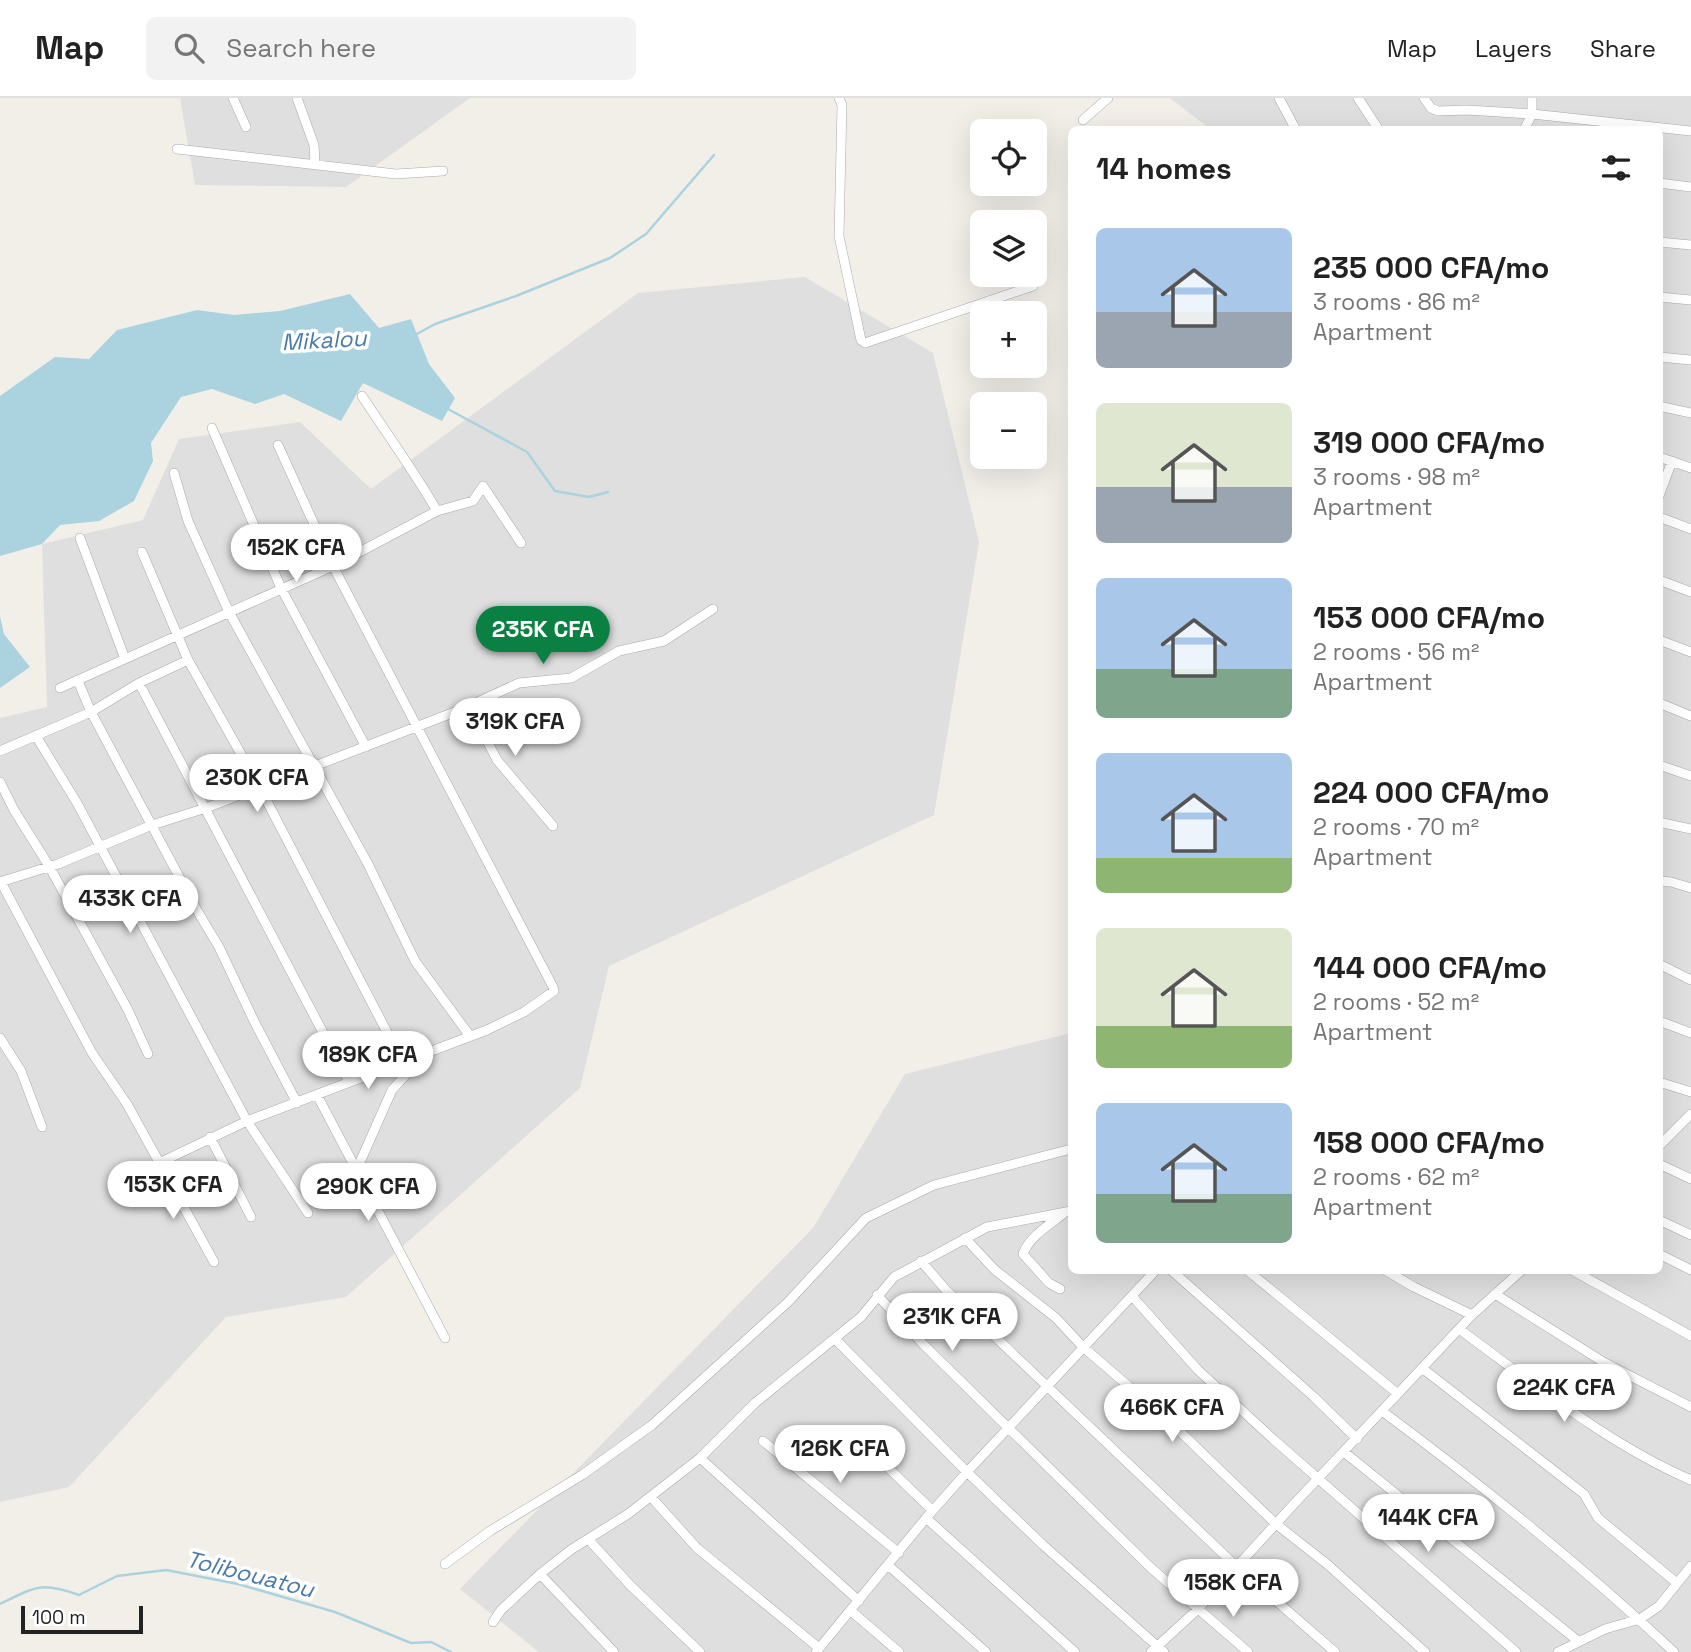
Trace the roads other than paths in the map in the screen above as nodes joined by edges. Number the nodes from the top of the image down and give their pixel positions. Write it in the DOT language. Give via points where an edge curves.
graph roads {
  1 [pos="233,98"];
  2 [pos="297,98"];
  3 [pos="839,98"];
  4 [pos="1108,98"];
  5 [pos="1279,98"];
  6 [pos="1359,98"];
  7 [pos="1424,98"];
  8 [pos="1532,98"];
  9 [pos="1532,114"];
  10 [pos="1083,120"];
  11 [pos="1294,126"];
  12 [pos="1376,126"];
  13 [pos="1526,126"];
  14 [pos="1644,126"];
  15 [pos="247,127"];
  16 [pos="1663,128"];
  17 [pos="1691,131"];
  18 [pos="177,149"];
  19 [pos="315,164"];
  20 [pos="443,171"];
  21 [pos="1663,184"];
  22 [pos="1691,187"];
  23 [pos="1663,242"];
  24 [pos="1691,245"];
  25 [pos="1030,287"];
  26 [pos="1663,298"];
  27 [pos="1691,300"];
  28 [pos="1663,357"];
  29 [pos="1691,360"];
  30 [pos="362,396"];
  31 [pos="1663,407"];
  32 [pos="1691,413"];
  33 [pos="212,428"];
  34 [pos="278,445"];
  35 [pos="1663,458"];
  36 [pos="1672,461"];
  37 [pos="1691,468"];
  38 [pos="174,473"];
  39 [pos="1663,485"];
  40 [pos="437,511"];
  41 [pos="1663,518"];
  42 [pos="1691,529"];
  43 [pos="80,538"];
  44 [pos="521,543"];
  45 [pos="142,552"];
  46 [pos="333,566"];
  47 [pos="1663,582"];
  48 [pos="281,588"];
  49 [pos="1691,592"];
  50 [pos="713,609"];
  51 [pos="229,612"];
  52 [pos="177,638"];
  53 [pos="1663,642"];
  54 [pos="1691,652"];
  55 [pos="125,659"];
  56 [pos="188,660"];
  57 [pos="78,681"];
  58 [pos="139,683"];
  59 [pos="60,688"];
  60 [pos="1663,705"];
  61 [pos="460,710"];
  62 [pos="91,712"];
  63 [pos="1691,716"];
  64 [pos="417,727"];
  65 [pos="36,736"];
  66 [pos="366,747"];
  67 [pos="0,751"];
  68 [pos="313,765"];
  69 [pos="1663,766"];
  70 [pos="1691,776"];
  71 [pos="0,782"];
  72 [pos="260,786"];
  73 [pos="206,808"];
  74 [pos="1663,823"];
  75 [pos="152,825"];
  76 [pos="553,826"];
  77 [pos="1691,829"];
  78 [pos="100,846"];
  79 [pos="49,866"];
  80 [pos="1663,881"];
  81 [pos="1,882"];
  82 [pos="1691,888"];
  83 [pos="1663,966"];
  84 [pos="1691,980"];
  85 [pos="1663,1022"];
  86 [pos="1691,1033"];
  87 [pos="470,1036"];
  88 [pos="0,1038"];
  89 [pos="148,1054"];
  90 [pos="414,1057"];
  91 [pos="402,1061"];
  92 [pos="349,1082"];
  93 [pos="1663,1083"];
  94 [pos="1691,1092"];
  95 [pos="317,1095"];
  96 [pos="297,1103"];
  97 [pos="1691,1114"];
  98 [pos="247,1121"];
  99 [pos="42,1128"];
  100 [pos="210,1137"];
  101 [pos="1663,1142"];
  102 [pos="1068,1150"];
  103 [pos="159,1163"];
  104 [pos="1663,1166"];
  105 [pos="356,1169"];
  106 [pos="1691,1179"];
  107 [pos="1068,1212"];
  108 [pos="308,1213"];
  109 [pos="251,1217"];
  110 [pos="1663,1222"];
  111 [pos="1691,1236"];
  112 [pos="965,1238"];
  113 [pos="1663,1256"];
  114 [pos="921,1261"];
  115 [pos="214,1262"];
  116 [pos="1691,1270"];
  117 [pos="1152,1274"];
  118 [pos="1176,1274"];
  119 [pos="1252,1274"];
  120 [pos="1392,1274"];
  121 [pos="1518,1274"];
  122 [pos="1579,1274"];
  123 [pos="1060,1289"];
  124 [pos="1495,1294"];
  125 [pos="877,1295"];
  126 [pos="1132,1296"];
  127 [pos="1472,1315"];
  128 [pos="1459,1329"];
  129 [pos="1691,1336"];
  130 [pos="445,1338"];
  131 [pos="835,1339"];
  132 [pos="1083,1347"];
  133 [pos="1422,1368"];
  134 [pos="1046,1387"];
  135 [pos="1398,1394"];
  136 [pos="1691,1407"];
  137 [pos="1382,1411"];
  138 [pos="1007,1428"];
  139 [pos="849,1430"];
  140 [pos="1357,1439"];
  141 [pos="763,1441"];
  142 [pos="1344,1452"];
  143 [pos="700,1458"];
  144 [pos="967,1472"];
  145 [pos="1319,1479"];
  146 [pos="1691,1480"];
  147 [pos="651,1497"];
  148 [pos="929,1514"];
  149 [pos="1276,1524"];
  150 [pos="589,1540"];
  151 [pos="899,1553"];
  152 [pos="444,1563"];
  153 [pos="889,1566"];
  154 [pos="1691,1566"];
  155 [pos="1237,1567"];
  156 [pos="540,1574"];
  157 [pos="1677,1583"];
  158 [pos="859,1601"];
  159 [pos="1198,1609"];
  160 [pos="851,1611"];
  161 [pos="1640,1619"];
  162 [pos="493,1622"];
  163 [pos="1578,1641"];
  164 [pos="818,1650"];
  165 [pos="1158,1650"];
  166 [pos="614,1652"];
  167 [pos="700,1652"];
  168 [pos="900,1652"];
  169 [pos="986,1652"];
  170 [pos="1075,1652"];
  171 [pos="1248,1652"];
  172 [pos="1335,1652"];
  173 [pos="1425,1652"];
  174 [pos="1516,1652"];
  175 [pos="1558,1652"];
  176 [pos="1674,1652"];
  1 -- 15 [label="street"];
  2 -- 19 [label="street" via="314,145"];
  3 -- 25 [label="street" via="839,236 861,340"];
  4 -- 10 [label="street"];
  5 -- 11 [label="street"];
  6 -- 12 [label="street"];
  7 -- 9 [label="street" via="1438,111"];
  8 -- 9 [label="street"];
  9 -- 13 [label="street"];
  9 -- 14 [label="street"];
  16 -- 17 [label="street"];
  18 -- 19 [label="street"];
  19 -- 20 [label="street" via="396,174"];
  21 -- 22 [label="street"];
  23 -- 24 [label="street"];
  26 -- 27 [label="street"];
  28 -- 29 [label="street"];
  30 -- 40 [label="street"];
  31 -- 32 [label="street"];
  33 -- 48 [label="street"];
  34 -- 46 [label="street"];
  35 -- 36 [label="street"];
  36 -- 37 [label="street"];
  36 -- 39 [label="street"];
  38 -- 51 [label="street" via="188,521"];
  40 -- 44 [label="street" via="474,501 483,486"];
  40 -- 46 [label="street"];
  41 -- 42 [label="street"];
  43 -- 55 [label="street"];
  45 -- 52 [label="street"];
  46 -- 48 [label="street"];
  46 -- 64 [label="street"];
  47 -- 49 [label="street"];
  48 -- 51 [label="street"];
  48 -- 66 [label="street"];
  50 -- 61 [label="street" via="664,641 619,651 571,678 519,683"];
  51 -- 52 [label="street"];
  51 -- 68 [label="street"];
  52 -- 55 [label="street"];
  52 -- 56 [label="street"];
  53 -- 54 [label="street"];
  55 -- 57 [label="street"];
  56 -- 58 [label="street"];
  56 -- 72 [label="street"];
  57 -- 59 [label="street"];
  57 -- 62 [label="street"];
  58 -- 62 [label="street"];
  58 -- 73 [label="street"];
  60 -- 63 [label="street"];
  61 -- 64 [label="street"];
  61 -- 76 [label="street" via="482,731 497,760"];
  62 -- 65 [label="street"];
  62 -- 75 [label="street"];
  64 -- 66 [label="street"];
  64 -- 87 [label="street" via="554,987 552,995 524,1012"];
  65 -- 67 [label="street"];
  65 -- 78 [label="street"];
  66 -- 68 [label="street"];
  68 -- 72 [label="street"];
  68 -- 87 [label="street" via="415,961"];
  69 -- 70 [label="street"];
  71 -- 79 [label="street"];
  72 -- 73 [label="street"];
  72 -- 91 [label="street"];
  73 -- 75 [label="street"];
  73 -- 92 [label="street"];
  74 -- 77 [label="street"];
  75 -- 78 [label="street"];
  75 -- 96 [label="street"];
  78 -- 79 [label="street"];
  78 -- 98 [label="street"];
  79 -- 81 [label="street"];
  79 -- 89 [label="street"];
  80 -- 82 [label="street"];
  81 -- 103 [label="street" via="86,1042"];
  83 -- 84 [label="street"];
  85 -- 86 [label="street"];
  87 -- 90 [label="street"];
  88 -- 99 [label="street" via="21,1071"];
  90 -- 91 [label="street"];
  90 -- 105 [label="street" via="412,1068 392,1090"];
  91 -- 92 [label="street"];
  92 -- 95 [label="street"];
  93 -- 94 [label="street"];
  95 -- 96 [label="street"];
  95 -- 105 [label="street"];
  96 -- 98 [label="street"];
  97 -- 101 [label="street"];
  98 -- 100 [label="street"];
  98 -- 108 [label="street"];
  100 -- 103 [label="street"];
  100 -- 109 [label="street"];
  102 -- 152 [label="street" via="934,1185 866,1219 788,1302 652,1426"];
  103 -- 115 [label="street"];
  104 -- 106 [label="street"];
  105 -- 130 [label="street"];
  107 -- 112 [label="street" via="995,1224"];
  107 -- 123 [label="street" via="1038,1234 1023,1254"];
  110 -- 111 [label="street"];
  112 -- 114 [label="street"];
  112 -- 132 [label="street"];
  113 -- 116 [label="street"];
  114 -- 125 [label="street" via="894,1277"];
  114 -- 134 [label="street"];
  117 -- 126 [label="street"];
  118 -- 140 [label="street"];
  119 -- 135 [label="street"];
  120 -- 127 [label="street"];
  121 -- 124 [label="street"];
  122 -- 129 [label="street"];
  124 -- 127 [label="street"];
  124 -- 136 [label="street" via="1605,1363"];
  125 -- 131 [label="street" via="861,1317"];
  125 -- 138 [label="street"];
  126 -- 132 [label="street"];
  126 -- 145 [label="street" via="1198,1370"];
  127 -- 128 [label="street"];
  128 -- 133 [label="street"];
  128 -- 146 [label="street" via="1574,1413 1654,1464"];
  131 -- 143 [label="street" via="755,1403"];
  131 -- 144 [label="street"];
  132 -- 134 [label="street"];
  132 -- 149 [label="street" via="1168,1420"];
  133 -- 135 [label="street"];
  133 -- 157 [label="street" via="1584,1494 1598,1518"];
  134 -- 138 [label="street"];
  134 -- 155 [label="street"];
  135 -- 137 [label="street"];
  137 -- 140 [label="street"];
  137 -- 161 [label="street"];
  138 -- 144 [label="street"];
  138 -- 159 [label="street"];
  139 -- 148 [label="street"];
  140 -- 142 [label="street"];
  141 -- 151 [label="street"];
  142 -- 145 [label="street"];
  142 -- 163 [label="street"];
  143 -- 147 [label="street"];
  143 -- 158 [label="street"];
  144 -- 148 [label="street"];
  144 -- 165 [label="street"];
  145 -- 149 [label="street"];
  145 -- 174 [label="street"];
  147 -- 150 [label="street"];
  147 -- 164 [label="street" via="697,1548"];
  148 -- 151 [label="street"];
  148 -- 170 [label="street"];
  149 -- 155 [label="street"];
  149 -- 173 [label="street"];
  150 -- 156 [label="street"];
  150 -- 167 [label="street"];
  151 -- 153 [label="street"];
  153 -- 158 [label="street"];
  153 -- 169 [label="street"];
  154 -- 157 [label="street"];
  155 -- 159 [label="street"];
  155 -- 172 [label="street"];
  156 -- 162 [label="street"];
  156 -- 166 [label="street"];
  157 -- 161 [label="street" via="1659,1606"];
  158 -- 160 [label="street"];
  159 -- 165 [label="street"];
  159 -- 171 [label="street"];
  160 -- 164 [label="street"];
  160 -- 168 [label="street"];
  161 -- 163 [label="street"];
  161 -- 176 [label="street"];
  163 -- 175 [label="street"];
}
